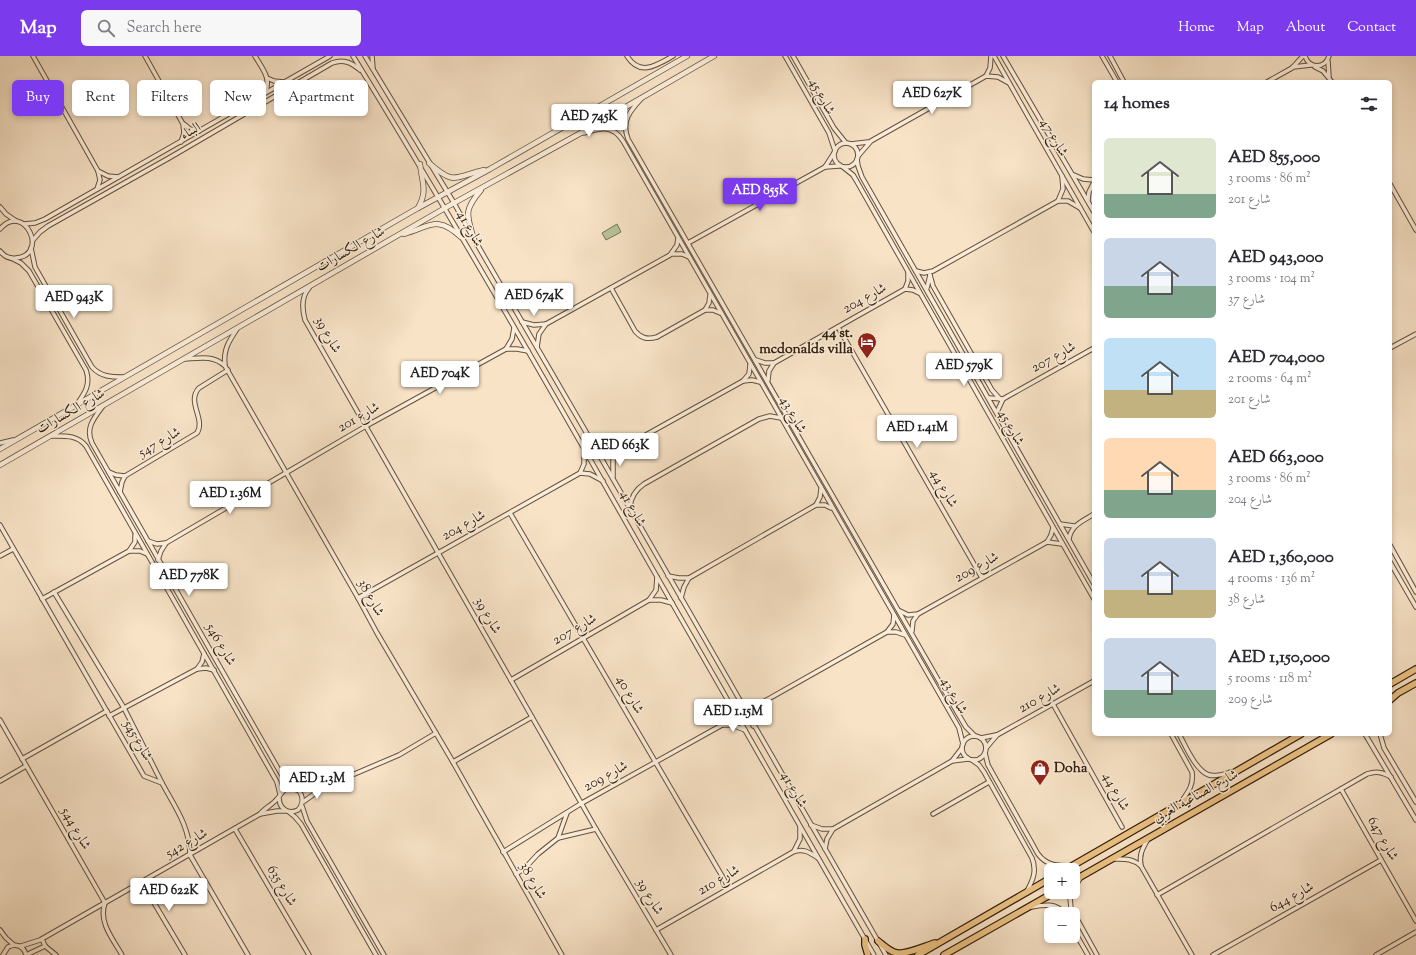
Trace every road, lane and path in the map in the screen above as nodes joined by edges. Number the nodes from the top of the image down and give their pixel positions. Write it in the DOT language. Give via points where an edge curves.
graph roads {
  1 [pos="33,56"];
  2 [pos="145,56"];
  3 [pos="255,56"];
  4 [pos="330,56"];
  5 [pos="353,56"];
  6 [pos="365,56"];
  7 [pos="372,56"];
  8 [pos="628,56"];
  9 [pos="673,56"];
  10 [pos="687,56"];
  11 [pos="714,56"];
  12 [pos="786,56"];
  13 [pos="793,56"];
  14 [pos="991,56"];
  15 [pos="994,56"];
  16 [pos="1003,56"];
  17 [pos="1102,56"];
  18 [pos="1110,56"];
  19 [pos="1304,56"];
  20 [pos="1328,58"];
  21 [pos="1313,66"];
  22 [pos="1292,68"];
  23 [pos="373,69"];
  24 [pos="363,72"];
  25 [pos="986,76"];
  26 [pos="267,78"];
  27 [pos="288,80"];
  28 [pos="1116,80"];
  29 [pos="1123,80"];
  30 [pos="1271,80"];
  31 [pos="1330,80"];
  32 [pos="1331,80"];
  33 [pos="274,81"];
  34 [pos="1010,84"];
  35 [pos="266,90"];
  36 [pos="643,97"];
  37 [pos="225,116"];
  38 [pos="183,124"];
  39 [pos="199,131"];
  40 [pos="579,134"];
  41 [pos="871,141"];
  42 [pos="181,142"];
  43 [pos="846,143"];
  44 [pos="851,144"];
  45 [pos="835,152"];
  46 [pos="857,158"];
  47 [pos="429,163"];
  48 [pos="420,164"];
  49 [pos="842,166"];
  50 [pos="824,167"];
  51 [pos="490,169"];
  52 [pos="98,171"];
  53 [pos="1062,174"];
  54 [pos="1072,174"];
  55 [pos="119,177"];
  56 [pos="1092,181"];
  57 [pos="1092,185"];
  58 [pos="484,187"];
  59 [pos="1392,188"];
  60 [pos="97,189"];
  61 [pos="447,192"];
  62 [pos="439,197"];
  63 [pos="1058,201"];
  64 [pos="1088,202"];
  65 [pos="454,203"];
  66 [pos="0,207"];
  67 [pos="418,208"];
  68 [pos="445,208"];
  69 [pos="1081,209"];
  70 [pos="1092,209"];
  71 [pos="17,222"];
  72 [pos="24,224"];
  73 [pos="1092,228"];
  74 [pos="0,229"];
  75 [pos="1416,230"];
  76 [pos="395,237"];
  77 [pos="461,237"];
  78 [pos="678,238"];
  79 [pos="33,240"];
  80 [pos="474,240"];
  81 [pos="688,243"];
  82 [pos="31,248"];
  83 [pos="0,251"];
  84 [pos="670,255"];
  85 [pos="0,256"];
  86 [pos="5,256"];
  87 [pos="689,257"];
  88 [pos="11,258"];
  89 [pos="916,271"];
  90 [pos="933,271"];
  91 [pos="908,272"];
  92 [pos="930,275"];
  93 [pos="311,285"];
  94 [pos="611,288"];
  95 [pos="905,289"];
  96 [pos="927,290"];
  97 [pos="920,293"];
  98 [pos="710,294"];
  99 [pos="705,310"];
  100 [pos="721,313"];
  101 [pos="522,322"];
  102 [pos="546,324"];
  103 [pos="838,327"];
  104 [pos="238,328"];
  105 [pos="514,328"];
  106 [pos="1416,334"];
  107 [pos="537,347"];
  108 [pos="1392,347"];
  109 [pos="506,349"];
  110 [pos="1092,349"];
  111 [pos="528,351"];
  112 [pos="185,359"];
  113 [pos="756,359"];
  114 [pos="774,363"];
  115 [pos="750,365"];
  116 [pos="225,366"];
  117 [pos="228,370"];
  118 [pos="127,377"];
  119 [pos="743,381"];
  120 [pos="768,381"];
  121 [pos="760,382"];
  122 [pos="988,398"];
  123 [pos="1001,399"];
  124 [pos="76,406"];
  125 [pos="103,406"];
  126 [pos="997,413"];
  127 [pos="781,418"];
  128 [pos="366,426"];
  129 [pos="51,436"];
  130 [pos="15,440"];
  131 [pos="0,443"];
  132 [pos="593,444"];
  133 [pos="584,448"];
  134 [pos="0,449"];
  135 [pos="617,451"];
  136 [pos="0,465"];
  137 [pos="108,471"];
  138 [pos="286,473"];
  139 [pos="580,473"];
  140 [pos="125,476"];
  141 [pos="613,479"];
  142 [pos="603,481"];
  143 [pos="821,489"];
  144 [pos="120,492"];
  145 [pos="816,505"];
  146 [pos="832,508"];
  147 [pos="630,509"];
  148 [pos="510,513"];
  149 [pos="1092,515"];
  150 [pos="0,524"];
  151 [pos="1060,524"];
  152 [pos="1074,526"];
  153 [pos="1053,528"];
  154 [pos="135,532"];
  155 [pos="1069,540"];
  156 [pos="148,541"];
  157 [pos="1047,542"];
  158 [pos="166,543"];
  159 [pos="1062,544"];
  160 [pos="13,549"];
  161 [pos="1392,549"];
  162 [pos="128,551"];
  163 [pos="439,553"];
  164 [pos="147,554"];
  165 [pos="0,556"];
  166 [pos="158,560"];
  167 [pos="1392,565"];
  168 [pos="668,576"];
  169 [pos="657,577"];
  170 [pos="689,578"];
  171 [pos="982,578"];
  172 [pos="1092,580"];
  173 [pos="54,592"];
  174 [pos="1416,592"];
  175 [pos="1092,596"];
  176 [pos="358,598"];
  177 [pos="681,598"];
  178 [pos="42,599"];
  179 [pos="649,600"];
  180 [pos="673,604"];
  181 [pos="1416,607"];
  182 [pos="900,611"];
  183 [pos="918,614"];
  184 [pos="894,615"];
  185 [pos="887,632"];
  186 [pos="913,634"];
  187 [pos="905,636"];
  188 [pos="583,638"];
  189 [pos="204,654"];
  190 [pos="197,669"];
  191 [pos="1416,669"];
  192 [pos="214,670"];
  193 [pos="511,680"];
  194 [pos="1092,682"];
  195 [pos="1392,683"];
  196 [pos="1416,683"];
  197 [pos="1392,698"];
  198 [pos="729,701"];
  199 [pos="740,701"];
  200 [pos="763,702"];
  201 [pos="1054,704"];
  202 [pos="124,708"];
  203 [pos="107,711"];
  204 [pos="109,716"];
  205 [pos="532,717"];
  206 [pos="0,720"];
  207 [pos="722,725"];
  208 [pos="753,726"];
  209 [pos="746,730"];
  210 [pos="436,733"];
  211 [pos="997,735"];
  212 [pos="975,736"];
  213 [pos="1172,736"];
  214 [pos="1180,736"];
  215 [pos="1298,736"];
  216 [pos="1327,736"];
  217 [pos="1366,736"];
  218 [pos="1381,736"];
  219 [pos="980,738"];
  220 [pos="962,746"];
  221 [pos="986,748"];
  222 [pos="985,753"];
  223 [pos="22,759"];
  224 [pos="970,759"];
  225 [pos="952,761"];
  226 [pos="453,762"];
  227 [pos="656,762"];
  228 [pos="26,766"];
  229 [pos="1238,771"];
  230 [pos="1391,777"];
  231 [pos="0,781"];
  232 [pos="989,782"];
  233 [pos="162,783"];
  234 [pos="324,787"];
  235 [pos="292,788"];
  236 [pos="1341,789"];
  237 [pos="297,790"];
  238 [pos="280,795"];
  239 [pos="1416,802"];
  240 [pos="302,803"];
  241 [pos="582,803"];
  242 [pos="1177,806"];
  243 [pos="287,811"];
  244 [pos="568,812"];
  245 [pos="260,814"];
  246 [pos="933,814"];
  247 [pos="1416,820"];
  248 [pos="800,824"];
  249 [pos="811,826"];
  250 [pos="1122,827"];
  251 [pos="235,829"];
  252 [pos="596,829"];
  253 [pos="833,829"];
  254 [pos="1150,836"];
  255 [pos="558,838"];
  256 [pos="825,850"];
  257 [pos="503,852"];
  258 [pos="793,852"];
  259 [pos="190,855"];
  260 [pos="1110,859"];
  261 [pos="820,860"];
  262 [pos="1381,860"];
  263 [pos="1049,863"];
  264 [pos="1077,863"];
  265 [pos="1141,866"];
  266 [pos="516,874"];
  267 [pos="1082,877"];
  268 [pos="1080,880"];
  269 [pos="1044,882"];
  270 [pos="136,886"];
  271 [pos="730,888"];
  272 [pos="1025,893"];
  273 [pos="1157,895"];
  274 [pos="1044,899"];
  275 [pos="1070,899"];
  276 [pos="105,903"];
  277 [pos="1056,907"];
  278 [pos="1028,908"];
  279 [pos="1416,920"];
  280 [pos="0,930"];
  281 [pos="656,930"];
  282 [pos="1416,932"];
  283 [pos="42,939"];
  284 [pos="865,939"];
  285 [pos="878,940"];
  286 [pos="944,940"];
  287 [pos="1080,941"];
  288 [pos="14,945"];
  289 [pos="21,946"];
  290 [pos="45,946"];
  291 [pos="3,955"];
  292 [pos="26,955"];
  293 [pos="56,955"];
  294 [pos="122,955"];
  295 [pos="185,955"];
  296 [pos="248,955"];
  297 [pos="309,955"];
  298 [pos="376,955"];
  299 [pos="384,955"];
  300 [pos="562,955"];
  301 [pos="671,955"];
  302 [pos="868,955"];
  303 [pos="874,955"];
  304 [pos="886,955"];
  305 [pos="918,955"];
  306 [pos="944,955"];
  307 [pos="1088,955"];
  308 [pos="1097,955"];
  309 [pos="1192,955"];
  310 [pos="1213,955"];
  311 [pos="1376,955"];
  1 -- 52 [label="street"];
  2 -- 38 [label="street"];
  3 -- 26 [label="street"];
  4 -- 27 [label="street, البناء"];
  5 -- 24 [label="street, شارع 41"];
  6 -- 23 [label="street, شارع 41"];
  7 -- 23 [label="street"];
  8 -- 9 [label="street" via="634,64 649,68"];
  10 -- 51 [label="street, شارع الكسارات"];
  11 -- 36 [label="street, شارع الكسارات"];
  12 -- 45 [label="street, شارع 45" via="829,133"];
  13 -- 43 [label="street, شارع 45" via="834,128"];
  14 -- 25 [label="street"];
  15 -- 34 [label="street, شارع 47"];
  16 -- 54 [label="street, شارع 47"];
  17 -- 28 [label="street"];
  18 -- 29 [label="street"];
  19 -- 21 [label="street"];
  19 -- 22 [label="street"];
  20 -- 21 [label="street" via="1322,65"];
  20 -- 32 [label="street"];
  21 -- 22 [label="street"];
  21 -- 31 [label="street" via="1323,71"];
  22 -- 30 [label="street"];
  23 -- 47 [label="street, شارع 41"];
  24 -- 48 [label="street, شارع 41"];
  24 -- 79 [label="street, البناء" via="349,62 332,63 48,226"];
  25 -- 34 [label="street" via="998,77"];
  25 -- 41 [label="street"];
  26 -- 33 [label="street"];
  26 -- 35 [label="street"];
  34 -- 53 [label="street, شارع 47"];
  36 -- 40 [label="street, شارع الكسارات"];
  36 -- 81 [label="street, شارع 43" via="628,114 626,134"];
  37 -- 39 [label="street, البناء"];
  38 -- 39 [label="street"];
  38 -- 42 [label="street"];
  39 -- 42 [label="street, البناء"];
  40 -- 58 [label="street, شارع الكسارات"];
  40 -- 78 [label="street, شارع 43" via="600,128 620,136"];
  41 -- 44 [label="street"];
  41 -- 46 [label="street"];
  42 -- 55 [label="street, البناء"];
  43 -- 44 [label="street"];
  43 -- 45 [label="street" via="840,145"];
  44 -- 46 [label="street" via="856,148"];
  45 -- 49 [label="street" via="835,159"];
  45 -- 50 [label="street"];
  46 -- 49 [label="street" via="851,165"];
  46 -- 89 [label="street, شارع 45" via="862,177"];
  47 -- 51 [label="street" via="444,176 452,178"];
  47 -- 61 [label="street, شارع 41"];
  48 -- 62 [label="street, شارع 41"];
  48 -- 67 [label="street" via="424,190"];
  49 -- 50 [label="street"];
  49 -- 91 [label="street, شارع 45" via="853,175"];
  50 -- 81 [label="street"];
  51 -- 61 [label="street, شارع الكسارات"];
  52 -- 55 [label="street" via="108,176"];
  52 -- 60 [label="street" via="100,180"];
  53 -- 63 [label="street" via="1063,189"];
  53 -- 69 [label="street, شارع 47"];
  54 -- 56 [label="street"];
  54 -- 64 [label="street, شارع 47"];
  55 -- 60 [label="street, البناء"];
  57 -- 64 [label="street"];
  58 -- 65 [label="street, شارع الكسارات"];
  58 -- 80 [label="street" via="468,210"];
  59 -- 75 [label="street"];
  60 -- 72 [label="street, البناء" via="45,219"];
  61 -- 62 [label="street, شارع الكسارات"];
  61 -- 65 [label="street, شارع 41"];
  62 -- 67 [label="street, شارع الكسارات"];
  62 -- 68 [label="street, شارع 41"];
  63 -- 69 [label="street" via="1068,201"];
  63 -- 90 [label="street"];
  64 -- 70 [label="street, شارع 47"];
  65 -- 68 [label="street, شارع الكسارات"];
  65 -- 80 [label="street, شارع 41"];
  66 -- 71 [label="street"];
  67 -- 118 [label="street, شارع الكسارات"];
  68 -- 76 [label="street, شارع الكسارات"];
  68 -- 77 [label="street, شارع 41"];
  69 -- 73 [label="street, شارع 47"];
  71 -- 72 [label="street"];
  71 -- 74 [label="street"];
  72 -- 79 [label="street" via="30,229"];
  76 -- 77 [label="street" via="433,224 446,225"];
  76 -- 93 [label="street, شارع الكسارات"];
  77 -- 105 [label="street, شارع 41"];
  78 -- 84 [label="street" via="677,245"];
  78 -- 87 [label="street, شارع 43"];
  79 -- 82 [label="street"];
  80 -- 101 [label="street, شارع 41"];
  81 -- 113 [label="street, شارع 43"];
  82 -- 88 [label="street" via="24,256"];
  82 -- 118 [label="street" via="38,272 92,367 107,376"];
  83 -- 86 [label="street"];
  84 -- 87 [label="street" via="682,254"];
  84 -- 94 [label="street"];
  85 -- 86 [label="street"];
  86 -- 88 [label="street"];
  87 -- 98 [label="street, شارع 43"];
  88 -- 124 [label="street" via="29,270 86,370 88,387"];
  89 -- 90 [label="street"];
  89 -- 96 [label="street, شارع 45"];
  90 -- 92 [label="street"];
  91 -- 95 [label="street, شارع 204"];
  91 -- 97 [label="street, شارع 45"];
  92 -- 96 [label="street"];
  92 -- 123 [label="street" via="933,286 992,390"];
  93 -- 104 [label="street, شارع الكسارات"];
  93 -- 128 [label="street, شارع 39" via="304,298 305,320"];
  94 -- 99 [label="street" via="635,331 645,338 656,337"];
  94 -- 102 [label="street"];
  95 -- 97 [label="street, شارع 204"];
  95 -- 103 [label="street, شارع 204"];
  96 -- 122 [label="street, شارع 45"];
  97 -- 153 [label="street, شارع 45"];
  98 -- 99 [label="street"];
  98 -- 100 [label="street, شارع 43"];
  99 -- 100 [label="street"];
  100 -- 115 [label="street, شارع 43"];
  101 -- 102 [label="street"];
  101 -- 107 [label="street, شارع 41"];
  102 -- 107 [label="street" via="539,334"];
  103 -- 114 [label="street, شارع 204"];
  103 -- 171 [label="street, شارع 44"];
  104 -- 112 [label="street, شارع الكسارات"];
  104 -- 116 [label="street" via="226,346"];
  105 -- 109 [label="street" via="512,339"];
  105 -- 111 [label="street, شارع 41"];
  106 -- 108 [label="street"];
  107 -- 132 [label="street, شارع 41"];
  109 -- 111 [label="street"];
  109 -- 128 [label="street, شارع 201"];
  110 -- 123 [label="street, شارع 207"];
  111 -- 133 [label="street, شارع 41"];
  112 -- 116 [label="street, شارع 38" via="211,358"];
  112 -- 125 [label="street, شارع الكسارات"];
  113 -- 114 [label="street"];
  113 -- 120 [label="street, شارع 43"];
  114 -- 120 [label="street" via="769,371"];
  115 -- 119 [label="street"];
  115 -- 121 [label="street, شارع 43"];
  116 -- 117 [label="street, شارع 38"];
  117 -- 138 [label="street, شارع 38"];
  117 -- 140 [label="street, شارع 547" via="196,391 194,399 200,427 197,433"];
  118 -- 124 [label="street, شارع الكسارات"];
  119 -- 121 [label="street"];
  119 -- 135 [label="street"];
  120 -- 182 [label="street, شارع 43"];
  121 -- 127 [label="street, شارع 43"];
  122 -- 123 [label="street"];
  122 -- 126 [label="street, شارع 45"];
  123 -- 126 [label="street"];
  124 -- 130 [label="street, شارع الكسارات"];
  125 -- 129 [label="street, شارع الكسارات"];
  125 -- 137 [label="street, شارع 546" via="91,423 89,433"];
  126 -- 151 [label="street, شارع 45"];
  127 -- 143 [label="street, شارع 43"];
  127 -- 147 [label="street" via="770,416 759,419 644,484 632,497"];
  128 -- 138 [label="street, شارع 201"];
  128 -- 163 [label="street, شارع 39"];
  129 -- 136 [label="street, شارع الكسارات"];
  129 -- 154 [label="street, شارع 546" via="69,436 83,442"];
  130 -- 131 [label="street, شارع الكسارات"];
  130 -- 134 [label="street, شارع الكسارات"];
  132 -- 135 [label="street" via="604,451"];
  132 -- 141 [label="street, شارع 41"];
  133 -- 139 [label="street" via="584,464"];
  133 -- 142 [label="street, شارع 41"];
  135 -- 141 [label="street" via="612,465"];
  137 -- 140 [label="street"];
  137 -- 144 [label="street, شارع 546"];
  138 -- 158 [label="street"];
  138 -- 176 [label="street, شارع 38"];
  139 -- 142 [label="street" via="590,474"];
  139 -- 148 [label="street, شارع 204"];
  140 -- 144 [label="street"];
  141 -- 147 [label="street, شارع 41"];
  142 -- 169 [label="street, شارع 41"];
  143 -- 145 [label="street"];
  143 -- 146 [label="street, شارع 43"];
  144 -- 156 [label="street, شارع 546"];
  145 -- 146 [label="street"];
  145 -- 170 [label="street"];
  146 -- 184 [label="street, شارع 43"];
  147 -- 168 [label="street, شارع 41"];
  148 -- 163 [label="street, شارع 204"];
  148 -- 188 [label="street, شارع 40"];
  149 -- 152 [label="street"];
  150 -- 160 [label="street, شارع 545"];
  151 -- 152 [label="street"];
  151 -- 155 [label="street, شارع 45"];
  152 -- 155 [label="street"];
  153 -- 157 [label="street"];
  153 -- 159 [label="street, شارع 45"];
  154 -- 162 [label="street" via="135,542"];
  154 -- 164 [label="street, شارع 546"];
  155 -- 172 [label="street, شارع 45"];
  156 -- 158 [label="street"];
  156 -- 166 [label="street, شارع 546"];
  157 -- 159 [label="street"];
  157 -- 171 [label="street, شارع 209"];
  158 -- 166 [label="street"];
  159 -- 175 [label="street, شارع 45"];
  160 -- 165 [label="street"];
  160 -- 178 [label="street, شارع 545"];
  161 -- 174 [label="street"];
  162 -- 164 [label="street"];
  162 -- 173 [label="street"];
  163 -- 176 [label="street, شارع 204"];
  163 -- 193 [label="street, شارع 39"];
  164 -- 189 [label="street, شارع 546"];
  166 -- 235 [label="street, شارع 546" via="284,779"];
  167 -- 181 [label="street"];
  168 -- 170 [label="street"];
  168 -- 177 [label="street, شارع 41"];
  169 -- 179 [label="street" via="656,590"];
  169 -- 180 [label="street, شارع 41"];
  170 -- 177 [label="street"];
  171 -- 183 [label="street, شارع 209"];
  173 -- 178 [label="street"];
  173 -- 202 [label="street"];
  176 -- 210 [label="street, شارع 38"];
  177 -- 199 [label="street, شارع 41"];
  178 -- 203 [label="street, شارع 545"];
  179 -- 180 [label="street"];
  179 -- 188 [label="street, شارع 207"];
  180 -- 198 [label="street, شارع 41"];
  182 -- 183 [label="street" via="908,615"];
  182 -- 186 [label="street, شارع 43"];
  183 -- 186 [label="street" via="912,626"];
  184 -- 185 [label="street" via="893,624"];
  184 -- 187 [label="street, شارع 43"];
  185 -- 187 [label="street"];
  185 -- 200 [label="street"];
  186 -- 212 [label="street, شارع 43" via="966,727"];
  187 -- 220 [label="street, شارع 43" via="959,728"];
  188 -- 193 [label="street, شارع 207"];
  188 -- 227 [label="street, شارع 40"];
  189 -- 190 [label="street"];
  189 -- 192 [label="street, شارع 546"];
  190 -- 192 [label="street"];
  190 -- 202 [label="street, شارع 545"];
  191 -- 195 [label="main road"];
  192 -- 238 [label="street, شارع 546" via="278,782"];
  193 -- 205 [label="street, شارع 39"];
  194 -- 201 [label="street, شارع 210"];
  196 -- 197 [label="main road"];
  198 -- 207 [label="street" via="728,717"];
  198 -- 209 [label="street, شارع 41"];
  199 -- 200 [label="street" via="752,704"];
  199 -- 208 [label="street, شارع 41"];
  200 -- 208 [label="street" via="756,712"];
  201 -- 211 [label="street, شارع 210"];
  201 -- 250 [label="street, شارع 44"];
  202 -- 204 [label="street, شارع 545"];
  202 -- 233 [label="street"];
  203 -- 204 [label="street, شارع 545"];
  203 -- 223 [label="street"];
  204 -- 233 [label="street, شارع 545" via="144,776"];
  205 -- 226 [label="street"];
  205 -- 241 [label="street, شارع 39"];
  206 -- 223 [label="street, شارع 544"];
  207 -- 209 [label="street" via="732,725"];
  207 -- 227 [label="street, شارع 209"];
  208 -- 249 [label="street, شارع 41"];
  209 -- 248 [label="street, شارع 41"];
  210 -- 226 [label="street, شارع 38"];
  210 -- 234 [label="street" via="399,755"];
  211 -- 219 [label="street, شارع 210"];
  211 -- 221 [label="street, شارع 210"];
  212 -- 219 [label="street"];
  212 -- 220 [label="street" via="967,738"];
  213 -- 242 [label="street" via="1193,778 1190,790"];
  214 -- 229 [label="street" via="1203,772 1215,775"];
  215 -- 229 [label="main road, شارع الصناعية الغربي"];
  216 -- 254 [label="main road, شارع الصناعية الغربي"];
  217 -- 230 [label="street"];
  218 -- 239 [label="street" via="1384,748"];
  219 -- 221 [label="street"];
  220 -- 224 [label="street" via="964,755"];
  220 -- 225 [label="street"];
  221 -- 222 [label="street"];
  222 -- 224 [label="street" via="981,758"];
  222 -- 263 [label="street" via="988,765 1038,854"];
  223 -- 228 [label="street, شارع 544"];
  224 -- 225 [label="street"];
  224 -- 232 [label="street" via="981,768"];
  225 -- 253 [label="street"];
  226 -- 257 [label="street, شارع 38"];
  227 -- 241 [label="street, شارع 209"];
  227 -- 271 [label="street, شارع 40"];
  228 -- 231 [label="street"];
  228 -- 276 [label="street, شارع 544"];
  229 -- 242 [label="main road, شارع الصناعية الغربي"];
  230 -- 236 [label="street" via="1380,772 1372,772"];
  230 -- 247 [label="street"];
  232 -- 246 [label="street"];
  232 -- 272 [label="street" via="1034,863 1035,873"];
  233 -- 259 [label="street" via="185,826 190,843"];
  234 -- 237 [label="street"];
  234 -- 240 [label="street"];
  235 -- 237 [label="street"];
  235 -- 238 [label="street" via="286,789"];
  236 -- 262 [label="street, شارع 647"];
  236 -- 273 [label="street"];
  237 -- 240 [label="street" via="301,794"];
  238 -- 243 [label="street" via="280,805"];
  238 -- 245 [label="street, شارع 542"];
  240 -- 243 [label="street" via="298,810"];
  240 -- 299 [label="street" via="307,821"];
  241 -- 244 [label="street, شارع 209"];
  241 -- 252 [label="street, شارع 39"];
  242 -- 264 [label="main road, شارع الصناعية الغربي"];
  243 -- 245 [label="street, شارع 542"];
  243 -- 298 [label="street" via="301,824"];
  244 -- 255 [label="street"];
  244 -- 257 [label="street, شارع 209"];
  245 -- 251 [label="street, شارع 542"];
  248 -- 258 [label="street" via="800,839"];
  248 -- 261 [label="street, شارع 41"];
  249 -- 253 [label="street"];
  249 -- 256 [label="street, شارع 41"];
  251 -- 259 [label="street, شارع 542"];
  251 -- 297 [label="street, شارع 635"];
  252 -- 255 [label="street"];
  252 -- 281 [label="street, شارع 39"];
  253 -- 256 [label="street" via="827,838"];
  254 -- 260 [label="main road, شارع الصناعية الغربي"];
  254 -- 265 [label="street" via="1141,851"];
  255 -- 266 [label="street"];
  256 -- 285 [label="street, شارع 41"];
  257 -- 266 [label="street, شارع 38"];
  258 -- 261 [label="street" via="807,851"];
  258 -- 271 [label="street, شارع 210"];
  259 -- 270 [label="street, شارع 542"];
  259 -- 296 [label="street"];
  260 -- 265 [label="street" via="1133,860"];
  260 -- 267 [label="main road, شارع الصناعية الغربي"];
  261 -- 284 [label="street, شارع 41"];
  262 -- 279 [label="street, شارع 647"];
  262 -- 310 [label="street, شارع 644"];
  265 -- 273 [label="street"];
  266 -- 300 [label="street, شارع 38"];
  267 -- 268 [label="street"];
  269 -- 272 [label="main road"];
  270 -- 276 [label="street, شارع 542"];
  270 -- 295 [label="street" via="150,896"];
  271 -- 281 [label="street, شارع 210"];
  272 -- 286 [label="main road"];
  273 -- 309 [label="street"];
  274 -- 278 [label="main road"];
  275 -- 308 [label="street" via="1070,908"];
  276 -- 283 [label="street, شارع 542"];
  276 -- 294 [label="street" via="103,921"];
  277 -- 278 [label="street" via="1051,905"];
  278 -- 306 [label="main road"];
  280 -- 288 [label="street"];
  281 -- 301 [label="street, شارع 39"];
  282 -- 311 [label="street"];
  283 -- 289 [label="street, شارع 542"];
  283 -- 290 [label="street"];
  284 -- 302 [label="main road"];
  284 -- 303 [label="street, شارع 41"];
  285 -- 286 [label="main road" via="898,954"];
  285 -- 304 [label="street, شارع 41"];
  286 -- 305 [label="main road"];
  287 -- 307 [label="street"];
  288 -- 289 [label="street"];
  288 -- 291 [label="street" via="8,947"];
  289 -- 292 [label="street"];
  290 -- 292 [label="street"];
  290 -- 293 [label="street"];
}
